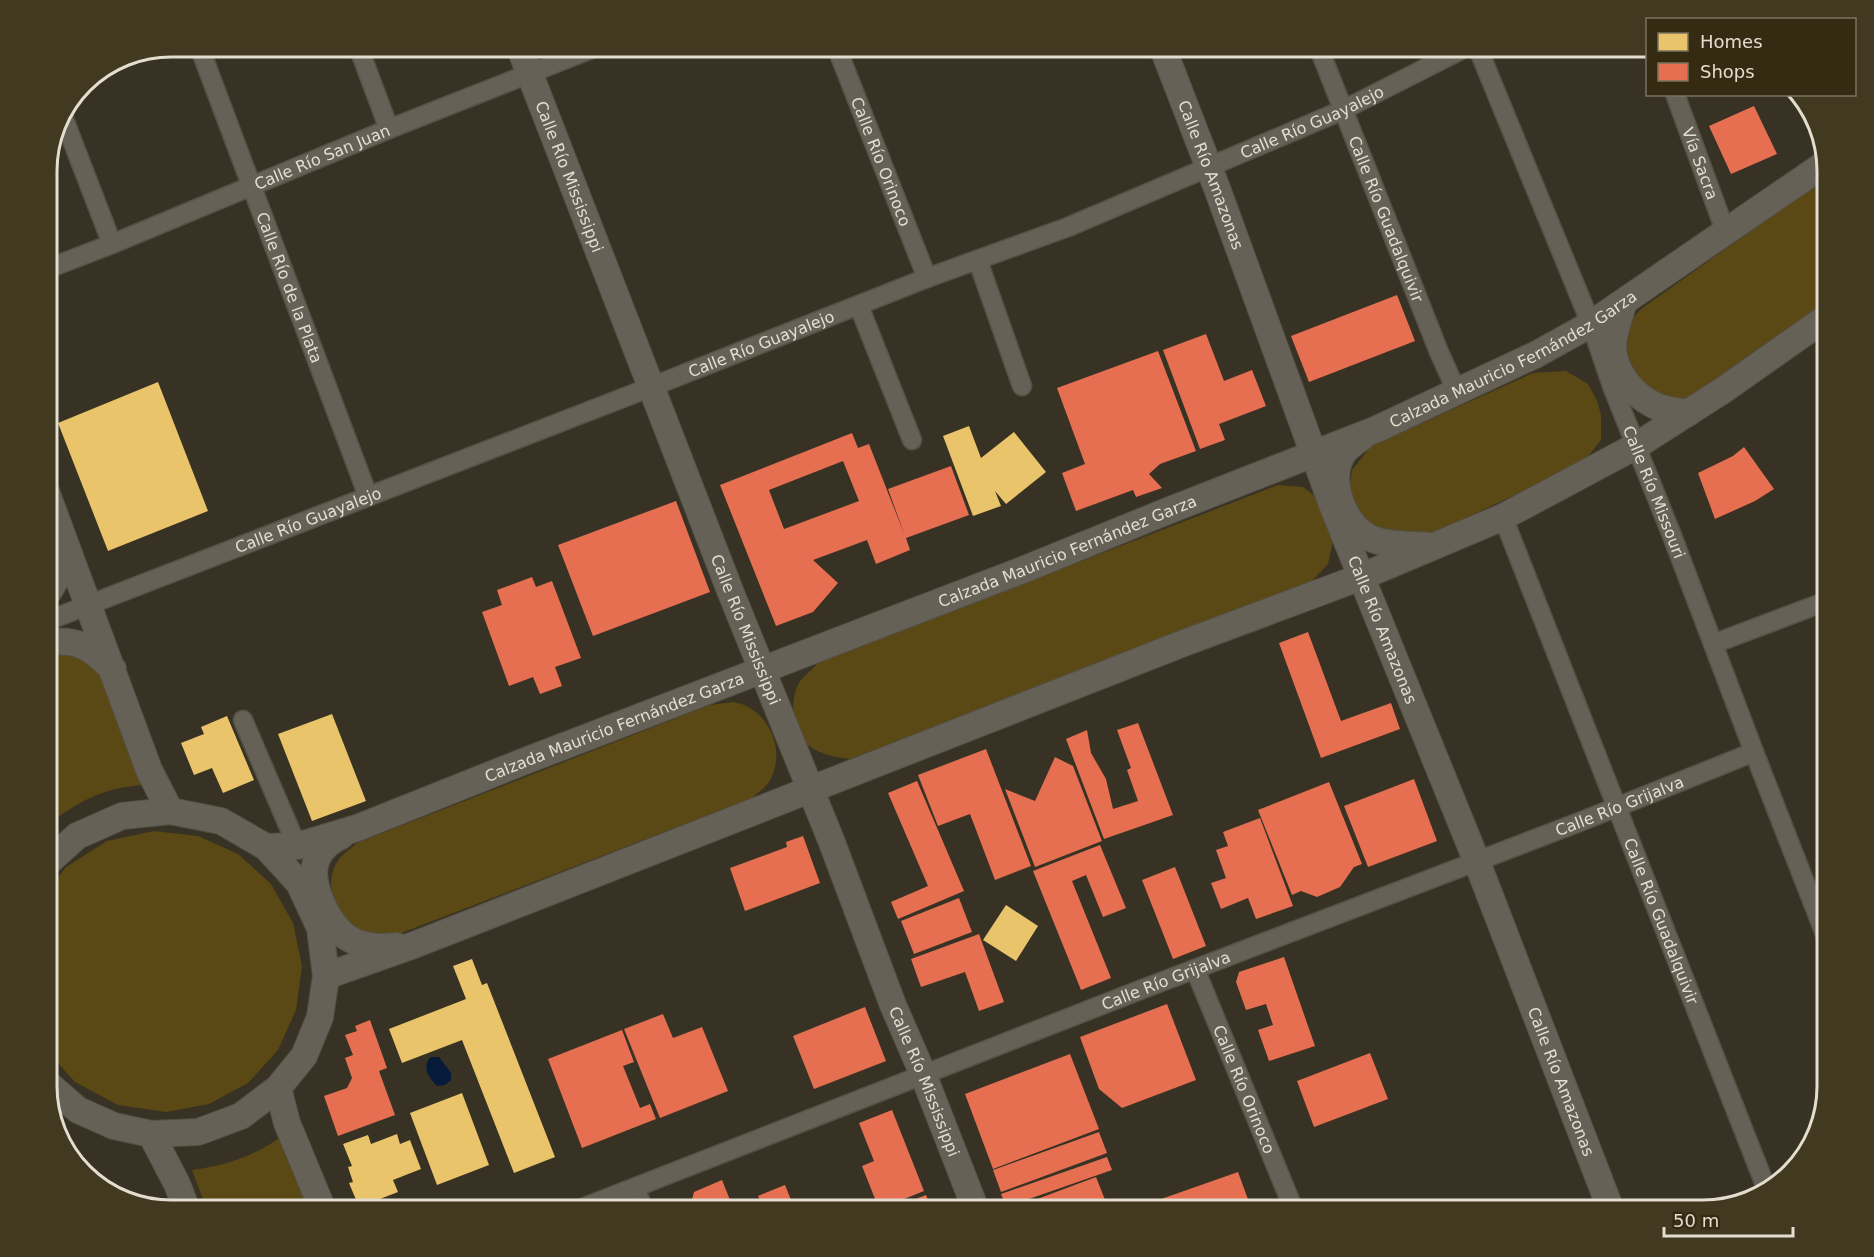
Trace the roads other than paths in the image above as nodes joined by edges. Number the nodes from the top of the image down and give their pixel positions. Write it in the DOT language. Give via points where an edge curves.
graph roads {
  1 [pos="203,57"];
  2 [pos="362,57"];
  3 [pos="523,57"];
  4 [pos="572,57"];
  5 [pos="840,57"];
  6 [pos="1166,57"];
  7 [pos="1322,57"];
  8 [pos="1447,57"];
  9 [pos="1482,57"];
  10 [pos="529,75"];
  11 [pos="1676,96"];
  12 [pos="1343,110"];
  13 [pos="67,126"];
  14 [pos="389,129"];
  15 [pos="1209,168"];
  16 [pos="1817,169"];
  17 [pos="253,186"];
  18 [pos="1726,233"];
  19 [pos="112,244"];
  20 [pos="978,261"];
  21 [pos="57,265"];
  22 [pos="927,278"];
  23 [pos="1623,304"];
  24 [pos="859,306"];
  25 [pos="1591,324"];
  26 [pos="1817,324"];
  27 [pos="1022,386"];
  28 [pos="651,387"];
  29 [pos="1457,392"];
  30 [pos="1688,413"];
  31 [pos="1377,429"];
  32 [pos="912,440"];
  33 [pos="1636,446"];
  34 [pos="1313,455"];
  35 [pos="368,496"];
  36 [pos="1503,517"];
  37 [pos="57,520"];
  38 [pos="64,538"];
  39 [pos="1432,546"];
  40 [pos="57,575"];
  41 [pos="1361,577"];
  42 [pos="88,604"];
  43 [pos="1817,606"];
  44 [pos="57,617"];
  45 [pos="57,641"];
  46 [pos="1713,644"];
  47 [pos="113,669"];
  48 [pos="762,671"];
  49 [pos="243,720"];
  50 [pos="1754,752"];
  51 [pos="809,789"];
  52 [pos="1617,808"];
  53 [pos="170,811"];
  54 [pos="357,828"];
  55 [pos="297,846"];
  56 [pos="266,847"];
  57 [pos="57,853"];
  58 [pos="1477,862"];
  59 [pos="1817,913"];
  60 [pos="414,945"];
  61 [pos="1195,969"];
  62 [pos="326,976"];
  63 [pos="923,1074"];
  64 [pos="278,1088"];
  65 [pos="57,1093"];
  66 [pos="151,1134"];
  67 [pos="1764,1182"];
  68 [pos="635,1188"];
  69 [pos="183,1200"];
  70 [pos="319,1200"];
  71 [pos="603,1200"];
  72 [pos="640,1200"];
  73 [pos="972,1200"];
  74 [pos="1290,1200"];
  75 [pos="1607,1200"];
  1 -- 17 [label="street, Calle Río de la Plata"];
  2 -- 14 [label="street"];
  3 -- 10 [label="main road, Calle Río Mississippi"];
  4 -- 10 [label="street, Calle Río San Juan"];
  5 -- 22 [label="street, Calle Río Orinoco"];
  6 -- 15 [label="main road, Calle Río Amazonas"];
  7 -- 12 [label="street, Calle Río Guadalquivir"];
  8 -- 12 [label="street, Calle Río Guayalejo"];
  9 -- 25 [label="street, Calle Río Missouri"];
  10 -- 14 [label="street, Calle Río San Juan"];
  10 -- 28 [label="main road, Calle Río Mississippi"];
  11 -- 18 [label="street, Vía Sacra"];
  12 -- 15 [label="street, Calle Río Guayalejo"];
  12 -- 29 [label="street, Calle Río Guadalquivir"];
  13 -- 19 [label="street"];
  14 -- 17 [label="street, Calle Río San Juan"];
  15 -- 20 [label="street, Calle Río Guayalejo"];
  15 -- 34 [label="main road, Calle Río Amazonas"];
  16 -- 18 [label="main road, Calzada Mauricio Fernández Garza"];
  17 -- 19 [label="street, Calle Río San Juan"];
  17 -- 35 [label="street, Calle Río de la Plata"];
  18 -- 23 [label="main road, Calzada Mauricio Fernández Garza"];
  19 -- 21 [label="street, Calle Río San Juan"];
  20 -- 22 [label="street, Calle Río Guayalejo"];
  20 -- 27 [label="street"];
  22 -- 24 [label="street, Calle Río Guayalejo"];
  23 -- 25 [label="main road, Calzada Mauricio Fernández Garza"];
  23 -- 30 [label="main road" via="1613,345 1629,387 1651,404"];
  24 -- 28 [label="street, Calle Río Guayalejo"];
  24 -- 32 [label="street"];
  25 -- 29 [label="main road, Calzada Mauricio Fernández Garza"];
  25 -- 33 [label="street, Calle Río Missouri"];
  26 -- 30 [label="main road"];
  28 -- 35 [label="street, Calle Río Guayalejo"];
  28 -- 48 [label="main road, Calle Río Mississippi"];
  29 -- 31 [label="main road, Calzada Mauricio Fernández Garza"];
  30 -- 33 [label="main road"];
  31 -- 34 [label="main road, Calzada Mauricio Fernández Garza"];
  31 -- 39 [label="main road" via="1351,444 1341,456 1337,471 1341,504 1355,526 1369,537"];
  33 -- 36 [label="main road"];
  33 -- 46 [label="street, Calle Río Missouri"];
  34 -- 41 [label="main road, Calle Río Amazonas"];
  34 -- 48 [label="main road, Calzada Mauricio Fernández Garza"];
  35 -- 42 [label="street, Calle Río Guayalejo"];
  36 -- 39 [label="main road"];
  36 -- 52 [label="street, Calle Río Guadalquivir"];
  37 -- 38 [label="main road"];
  38 -- 40 [label="main road"];
  38 -- 42 [label="main road"];
  39 -- 41 [label="main road"];
  41 -- 51 [label="main road"];
  41 -- 58 [label="main road, Calle Río Amazonas"];
  42 -- 44 [label="street, Calle Río Guayalejo"];
  42 -- 47 [label="main road"];
  43 -- 46 [label="street"];
  45 -- 47 [label="main road" via="78,643"];
  46 -- 50 [label="street, Calle Río Missouri"];
  47 -- 53 [label="main road" via="149,770"];
  48 -- 51 [label="main road, Calle Río Mississippi"];
  48 -- 54 [label="main road, Calzada Mauricio Fernández Garza"];
  49 -- 55 [label="street"];
  50 -- 52 [label="street, Calle Río Grijalva"];
  50 -- 59 [label="street, Calle Río Missouri"];
  51 -- 60 [label="main road"];
  51 -- 63 [label="main road, Calle Río Mississippi"];
  52 -- 58 [label="street, Calle Río Grijalva"];
  52 -- 67 [label="street, Calle Río Guadalquivir"];
  53 -- 56 [label="main road" via="221,821"];
  53 -- 57 [label="main road" via="122,816 77,836"];
  54 -- 55 [label="main road, Calzada Mauricio Fernández Garza"];
  54 -- 60 [label="main road" via="324,846 314,871 317,894 332,924 349,939 372,946"];
  55 -- 56 [label="main road, Calzada Mauricio Fernández Garza"];
  56 -- 62 [label="main road" via="299,884 316,919"];
  58 -- 61 [label="street, Calle Río Grijalva"];
  58 -- 75 [label="main road, Calle Río Amazonas"];
  60 -- 62 [label="main road"];
  61 -- 63 [label="street, Calle Río Grijalva"];
  61 -- 74 [label="street, Calle Río Orinoco"];
  62 -- 64 [label="main road" via="320,1017 304,1056"];
  63 -- 68 [label="street, Calle Río Grijalva"];
  63 -- 73 [label="main road, Calle Río Mississippi"];
  64 -- 66 [label="main road" via="241,1116 198,1132"];
  64 -- 70 [label="main road" via="287,1124"];
  65 -- 66 [label="main road" via="78,1110 114,1126"];
  66 -- 69 [label="main road"];
  68 -- 71 [label="street, Calle Río Grijalva"];
  68 -- 72 [label="street"];
}
